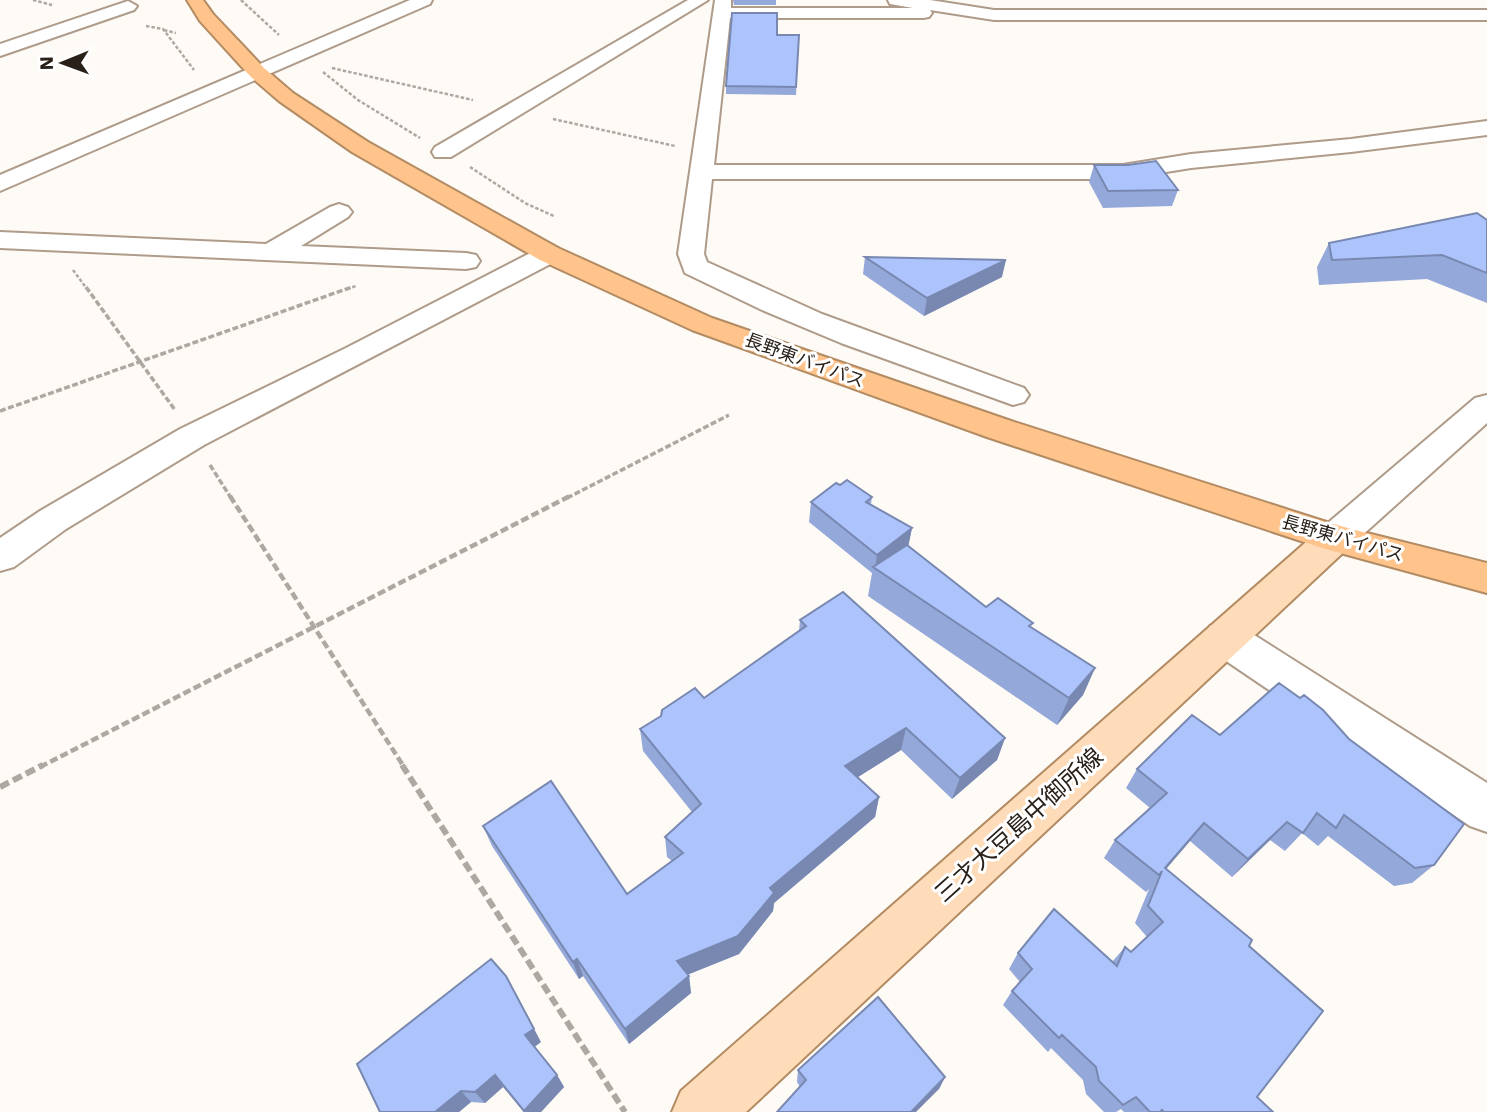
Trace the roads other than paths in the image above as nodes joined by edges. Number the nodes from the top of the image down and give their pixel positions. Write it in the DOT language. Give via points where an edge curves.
graph roads {
  1 [pos="195,0"];
  2 [pos="424,0"];
  3 [pos="896,0"];
  4 [pos="715,4"];
  5 [pos="128,6"];
  6 [pos="978,13"];
  7 [pos="1487,15"];
  8 [pos="0,50"];
  9 [pos="257,72"];
  10 [pos="1487,128"];
  11 [pos="443,152"];
  12 [pos="701,172"];
  13 [pos="0,184"];
  14 [pos="339,212"];
  15 [pos="0,240"];
  16 [pos="271,252"];
  17 [pos="549,254"];
  18 [pos="466,261"];
  19 [pos="1013,395"];
  20 [pos="1487,405"];
  21 [pos="1335,538"];
  22 [pos="0,557"];
  23 [pos="1487,578"];
  24 [pos="1226,638"];
  25 [pos="1487,810"];
  26 [pos="702,1112"];
  1 -- 9 [label="highway, 長野東バイパス"];
  2 -- 9 [label="street"];
  3 -- 6 [label="street"];
  4 -- 6 [label="street"];
  4 -- 11 [label="street"];
  4 -- 12 [label="street"];
  5 -- 8 [label="street"];
  6 -- 7 [label="street"];
  9 -- 13 [label="street"];
  9 -- 17 [label="highway, 長野東バイパス" via="360,147"];
  10 -- 12 [label="street" via="1203,158 1123,172"];
  12 -- 19 [label="street" via="691,254 695,267 751,296 875,346"];
  14 -- 16 [label="street"];
  15 -- 16 [label="street"];
  16 -- 18 [label="street"];
  17 -- 21 [label="highway, 長野東バイパス" via="702,324 999,429"];
  17 -- 22 [label="street" via="192,437"];
  20 -- 21 [label="street"];
  21 -- 23 [label="highway, 長野東バイパス"];
  21 -- 24 [label="main road, 三才大豆島中御所線"];
  24 -- 25 [label="street"];
  24 -- 26 [label="main road, 三才大豆島中御所線"];
}
